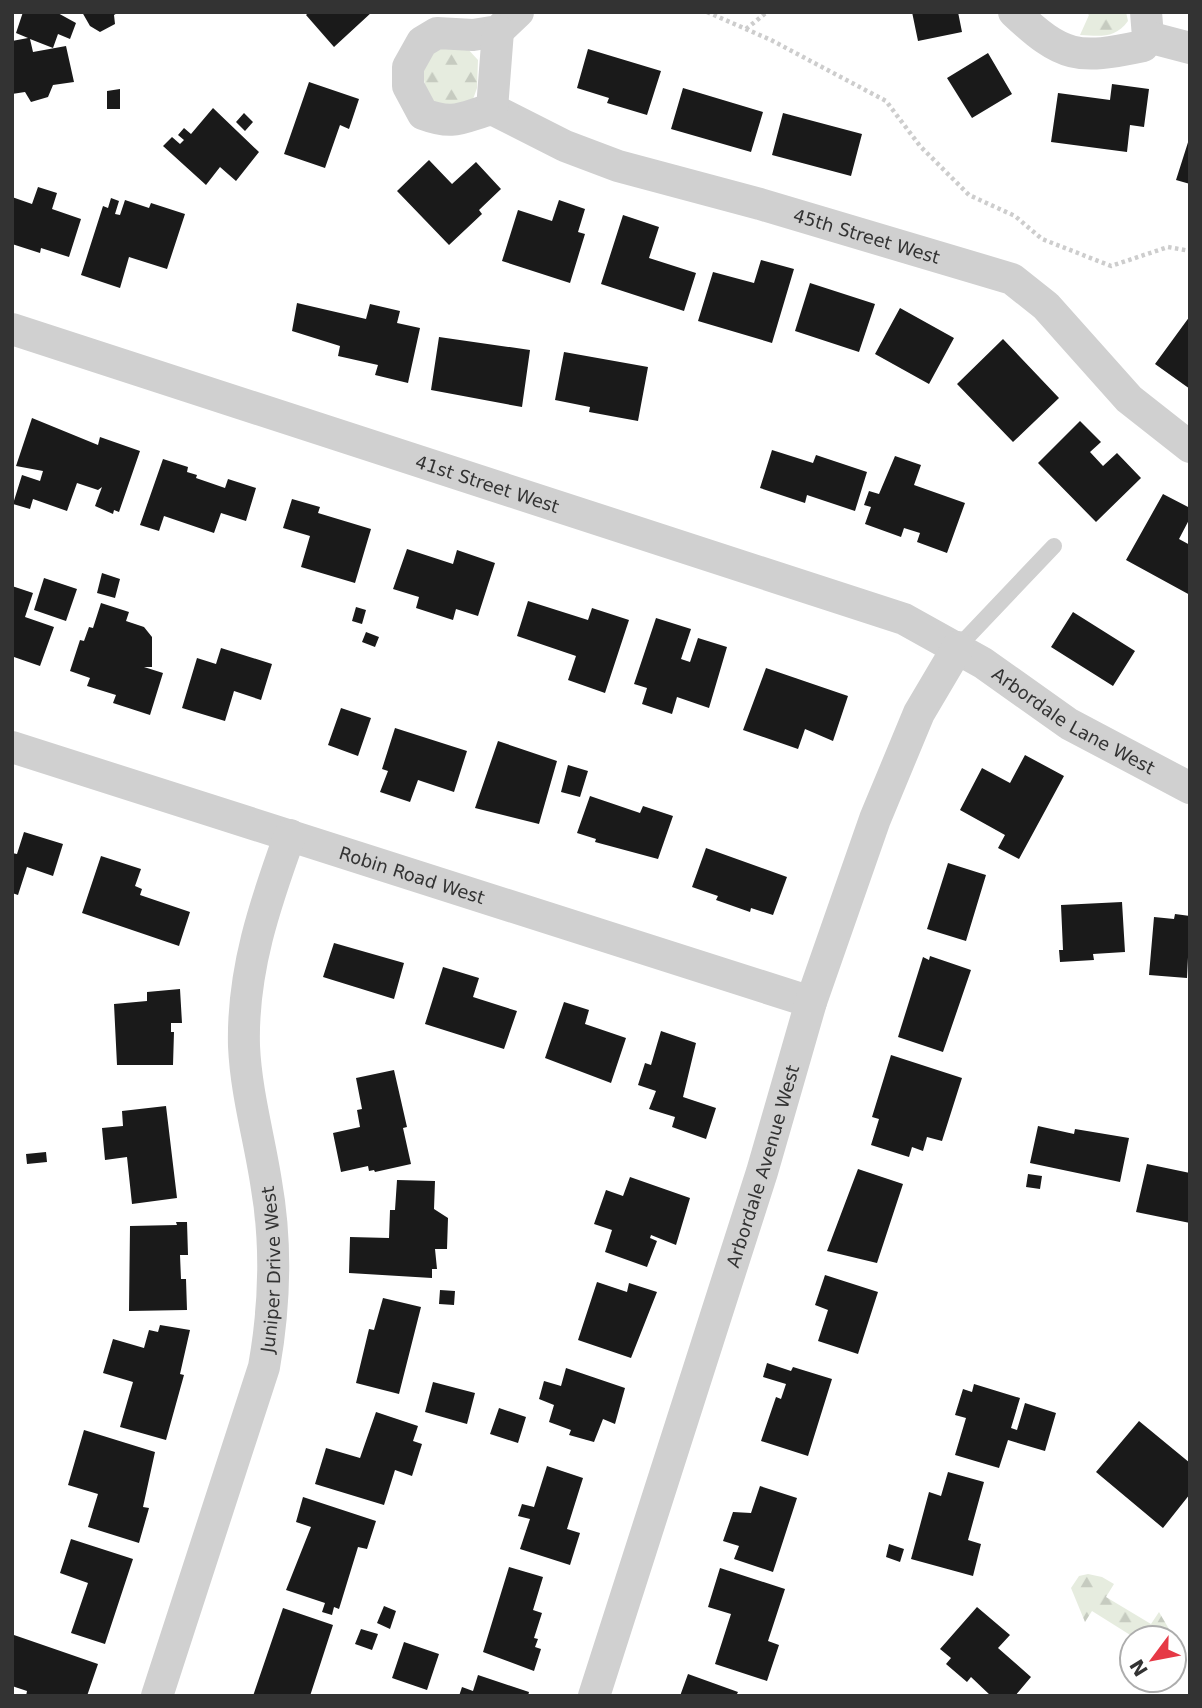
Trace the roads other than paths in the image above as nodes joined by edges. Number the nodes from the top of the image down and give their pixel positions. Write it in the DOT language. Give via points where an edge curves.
graph roads {
  1 [pos="1014,12"];
  2 [pos="508,22"];
  3 [pos="1147,24"];
  4 [pos="1190,48"];
  5 [pos="492,109"];
  6 [pos="12,329"];
  7 [pos="1190,447"];
  8 [pos="1054,546"];
  9 [pos="958,648"];
  10 [pos="12,747"];
  11 [pos="1190,788"];
  12 [pos="290,835"];
  13 [pos="811,1002"];
  14 [pos="157,1696"];
  15 [pos="594,1696"];
  1 -- 3 [label="street" via="1046,41 1069,53 1143,46"];
  2 -- 5 [label="street"];
  2 -- 5 [label="street" via="473,35 437,33 422,42 408,67 408,86 423,114 461,121"];
  3 -- 4 [label="street"];
  5 -- 7 [label="street, 45th Street West" via="565,146 618,166 1012,279 1046,306 1129,399"];
  6 -- 9 [label="street, 41st Street West" via="904,619"];
  8 -- 9 [label="lane"];
  9 -- 11 [label="street, Arbordale Lane West" via="1069,724"];
  9 -- 13 [label="street, Arbordale Avenue West" via="914,725 875,819"];
  10 -- 12 [label="street, Robin Road West"];
  12 -- 13 [label="street, Robin Road West"];
  12 -- 14 [label="street, Juniper Drive West" via="257,928 244,1046 274,1239 273,1317 264,1367"];
  13 -- 15 [label="street, Arbordale Avenue West" via="762,1172"];
}
